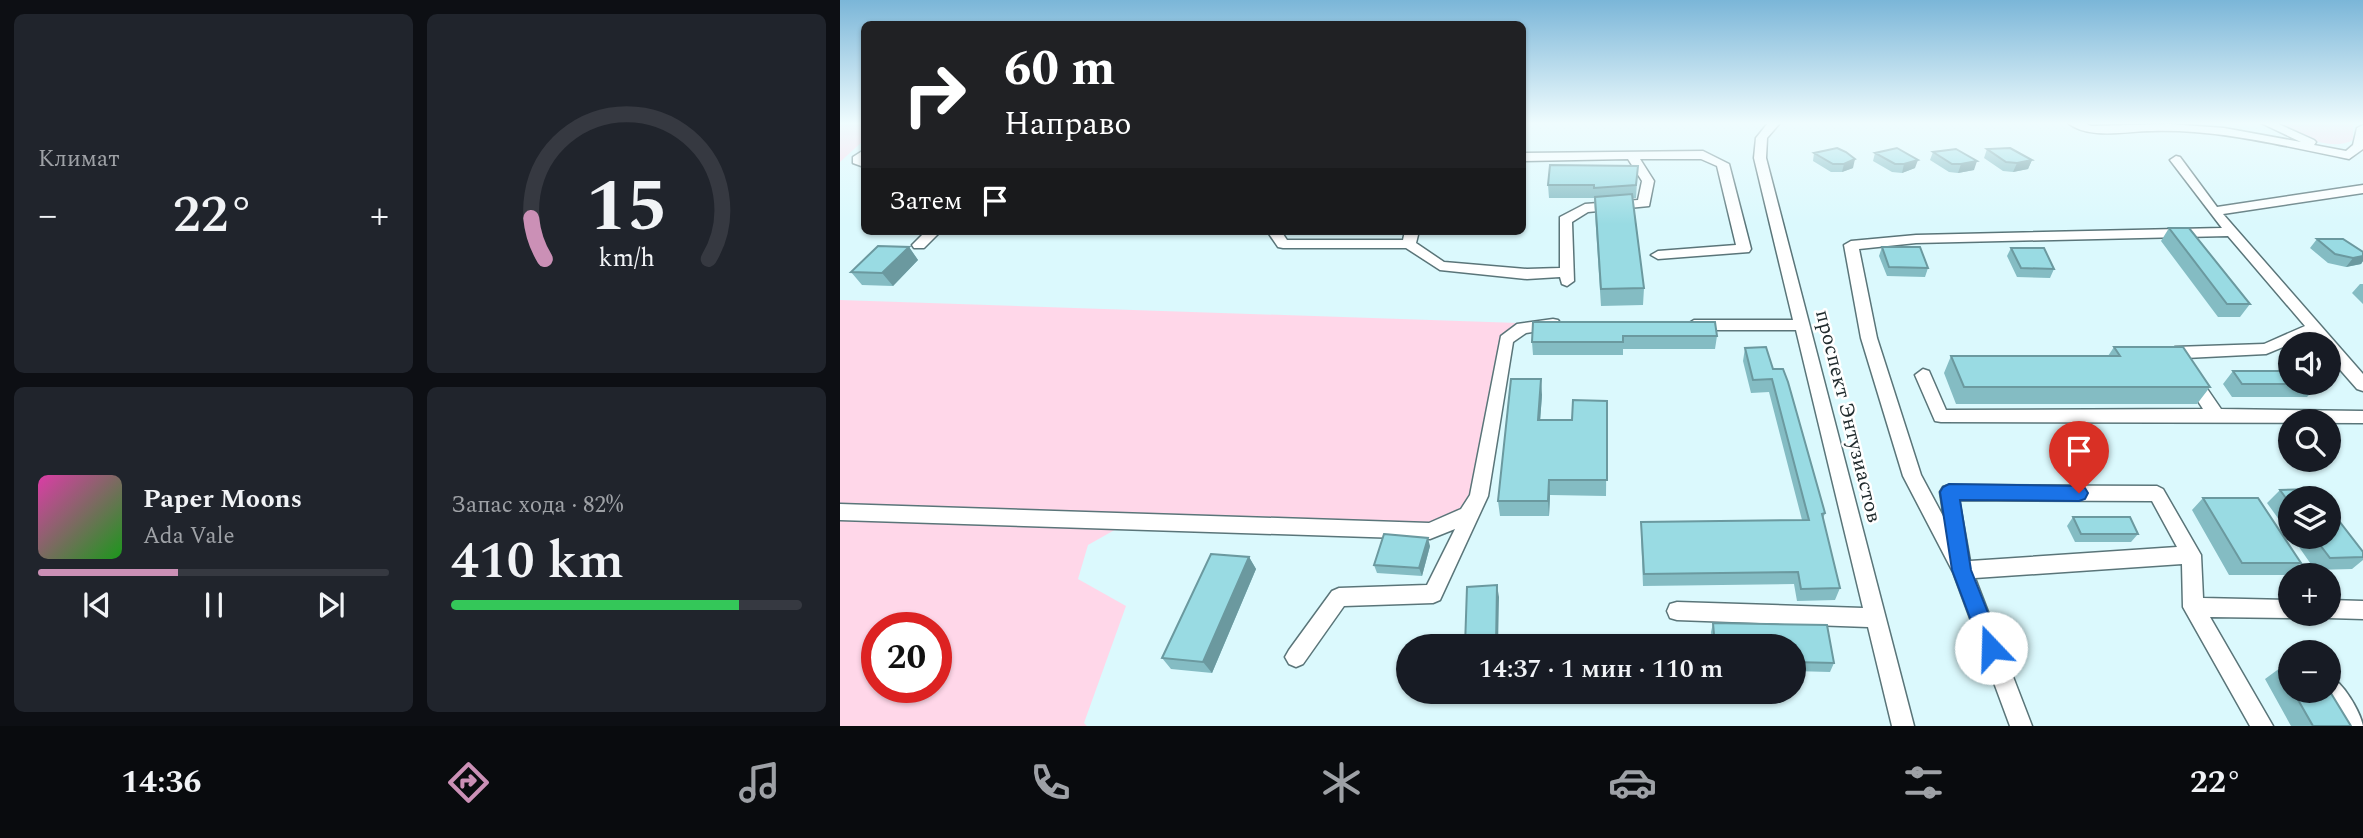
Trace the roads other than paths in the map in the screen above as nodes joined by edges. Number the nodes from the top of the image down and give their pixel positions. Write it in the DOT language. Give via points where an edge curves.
graph roads {
  1 [pos="1633,157"];
  2 [pos="1707,157"];
  3 [pos="1761,157"];
  4 [pos="2176,160"];
  5 [pos="2363,189"];
  6 [pos="2214,211"];
  7 [pos="2232,232"];
  8 [pos="930,235"];
  9 [pos="1277,235"];
  10 [pos="1410,237"];
  11 [pos="919,245"];
  12 [pos="1658,255"];
  13 [pos="1567,324"];
  14 [pos="1678,325"];
  15 [pos="1802,326"];
  16 [pos="2315,328"];
  17 [pos="2318,332"];
  18 [pos="2341,359"];
  19 [pos="1923,375"];
  20 [pos="2363,385"];
  21 [pos="2216,415"];
  22 [pos="2363,417"];
  23 [pos="840,512"];
  24 [pos="1468,515"];
  25 [pos="2191,555"];
  26 [pos="1962,570"];
  27 [pos="2193,607"];
  28 [pos="2278,609"];
  29 [pos="2341,609"];
  30 [pos="2363,610"];
  31 [pos="1677,611"];
  32 [pos="1876,618"];
  33 [pos="1296,657"];
  34 [pos="2339,703"];
  35 [pos="1903,726"];
  36 [pos="2021,726"];
  37 [pos="2262,726"];
  38 [pos="2353,726"];
  1 -- 10 [label="street" via="1648,181 1644,203 1585,208 1565,220 1567,276 1440,266"];
  2 -- 12 [label="street" via="1723,164 1744,249"];
  3 -- 15 [label="street, проспект Энтузиастов"];
  4 -- 6 [label="street"];
  5 -- 6 [label="street"];
  6 -- 7 [label="street"];
  7 -- 16 [label="street"];
  7 -- 26 [label="street" via="1929,238 1851,245 1869,338 1912,476"];
  8 -- 11 [label="street"];
  9 -- 10 [label="street" via="1283,244"];
  13 -- 24 [label="street" via="1522,328 1506,340 1479,496"];
  14 -- 15 [label="street"];
  15 -- 32 [label="street, проспект Энтузиастов"];
  16 -- 17 [label="street"];
  16 -- 21 [label="street" via="2266,349 2175,353"];
  18 -- 20 [label="street"];
  19 -- 21 [label="street" via="1941,416"];
  21 -- 22 [label="street"];
  23 -- 24 [label="street" via="1430,531"];
  24 -- 33 [label="street" via="1433,594 1339,597"];
  25 -- 26 [label="street"];
  25 -- 26 [label="street" via="2157,494 1949,492"];
  25 -- 27 [label="street"];
  26 -- 36 [label="street"];
  27 -- 28 [label="street"];
  27 -- 37 [label="street"];
  29 -- 30 [label="street"];
  31 -- 32 [label="street"];
  32 -- 35 [label="street, проспект Энтузиастов"];
  34 -- 38 [label="street"];
}
